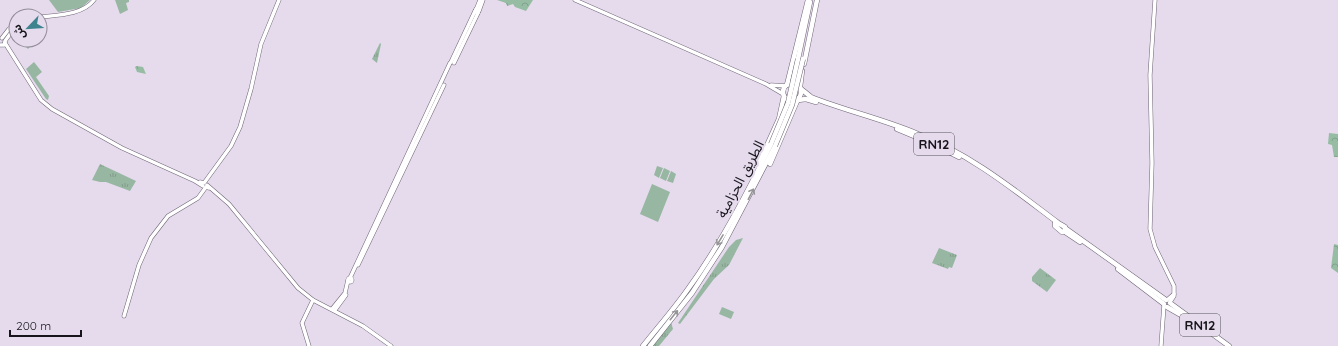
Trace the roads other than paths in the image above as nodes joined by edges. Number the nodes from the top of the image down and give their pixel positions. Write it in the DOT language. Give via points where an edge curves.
graph roads {
  1 [pos="94,0"];
  2 [pos="279,0"];
  3 [pos="481,0"];
  4 [pos="575,0"];
  5 [pos="809,0"];
  6 [pos="816,0"];
  7 [pos="1155,0"];
  8 [pos="48,16"];
  9 [pos="8,31"];
  10 [pos="2,42"];
  11 [pos="800,59"];
  12 [pos="766,84"];
  13 [pos="786,85"];
  14 [pos="801,88"];
  15 [pos="783,95"];
  16 [pos="797,100"];
  17 [pos="773,145"];
  18 [pos="755,174"];
  19 [pos="760,177"];
  20 [pos="205,185"];
  21 [pos="1056,223"];
  22 [pos="313,300"];
  23 [pos="1167,303"];
  24 [pos="334,310"];
  25 [pos="124,316"];
  26 [pos="309,346"];
  27 [pos="391,346"];
  28 [pos="643,346"];
  29 [pos="650,346"];
  30 [pos="1162,346"];
  31 [pos="1224,346"];
  32 [pos="1229,346"];
  1 -- 8 [label="main road" via="81,10"];
  2 -- 20 [label="main road" via="257,55 240,127 231,146"];
  3 -- 24 [label="main road" via="350,280 346,296"];
  4 -- 12 [label="main road, RN12"];
  5 -- 11 [label="highway, الطريق الحزامية"];
  5 -- 13 [label="highway"];
  6 -- 11 [label="highway, الطريق الحزامية"];
  6 -- 14 [label="highway"];
  7 -- 23 [label="main road" via="1150,75 1150,229 1155,247 1174,286 1174,294"];
  9 -- 10 [label="main road"];
  10 -- 20 [label="main road" via="41,100 52,109 122,148"];
  11 -- 17 [label="highway, الطريق الحزامية, bridge"];
  12 -- 13 [label="main road, RN12"];
  12 -- 15 [label="main road, RN12"];
  13 -- 14 [label="highway, RN12" via="792,83"];
  13 -- 15 [label="highway"];
  14 -- 16 [label="highway" via="801,95"];
  14 -- 21 [label="highway, RN12" via="811,97 911,131 952,149 996,177"];
  15 -- 16 [label="highway, RN12" via="788,100"];
  15 -- 18 [label="highway" via="779,119"];
  16 -- 19 [label="highway" via="775,154"];
  16 -- 21 [label="highway, RN12" via="806,99 828,106 907,133 944,149 982,171"];
  17 -- 18 [label="highway, الطريق الحزامية"];
  17 -- 19 [label="highway, الطريق الحزامية"];
  18 -- 28 [label="highway, الطريق الحزامية, one-way" via="710,256 688,289"];
  29 -- 19 [label="highway, الطريق الحزامية, one-way" via="711,265"];
  20 -- 22 [label="main road" via="229,204 298,288"];
  20 -- 25 [label="main road" via="198,198 168,216 151,238 139,265"];
  21 -- 23 [label="highway, RN12"];
  22 -- 24 [label="main road"];
  22 -- 26 [label="main road" via="302,323"];
  23 -- 30 [label="main road"];
  23 -- 31 [label="highway, RN12"];
  23 -- 32 [label="highway, RN12"];
  24 -- 27 [label="main road"];
}
